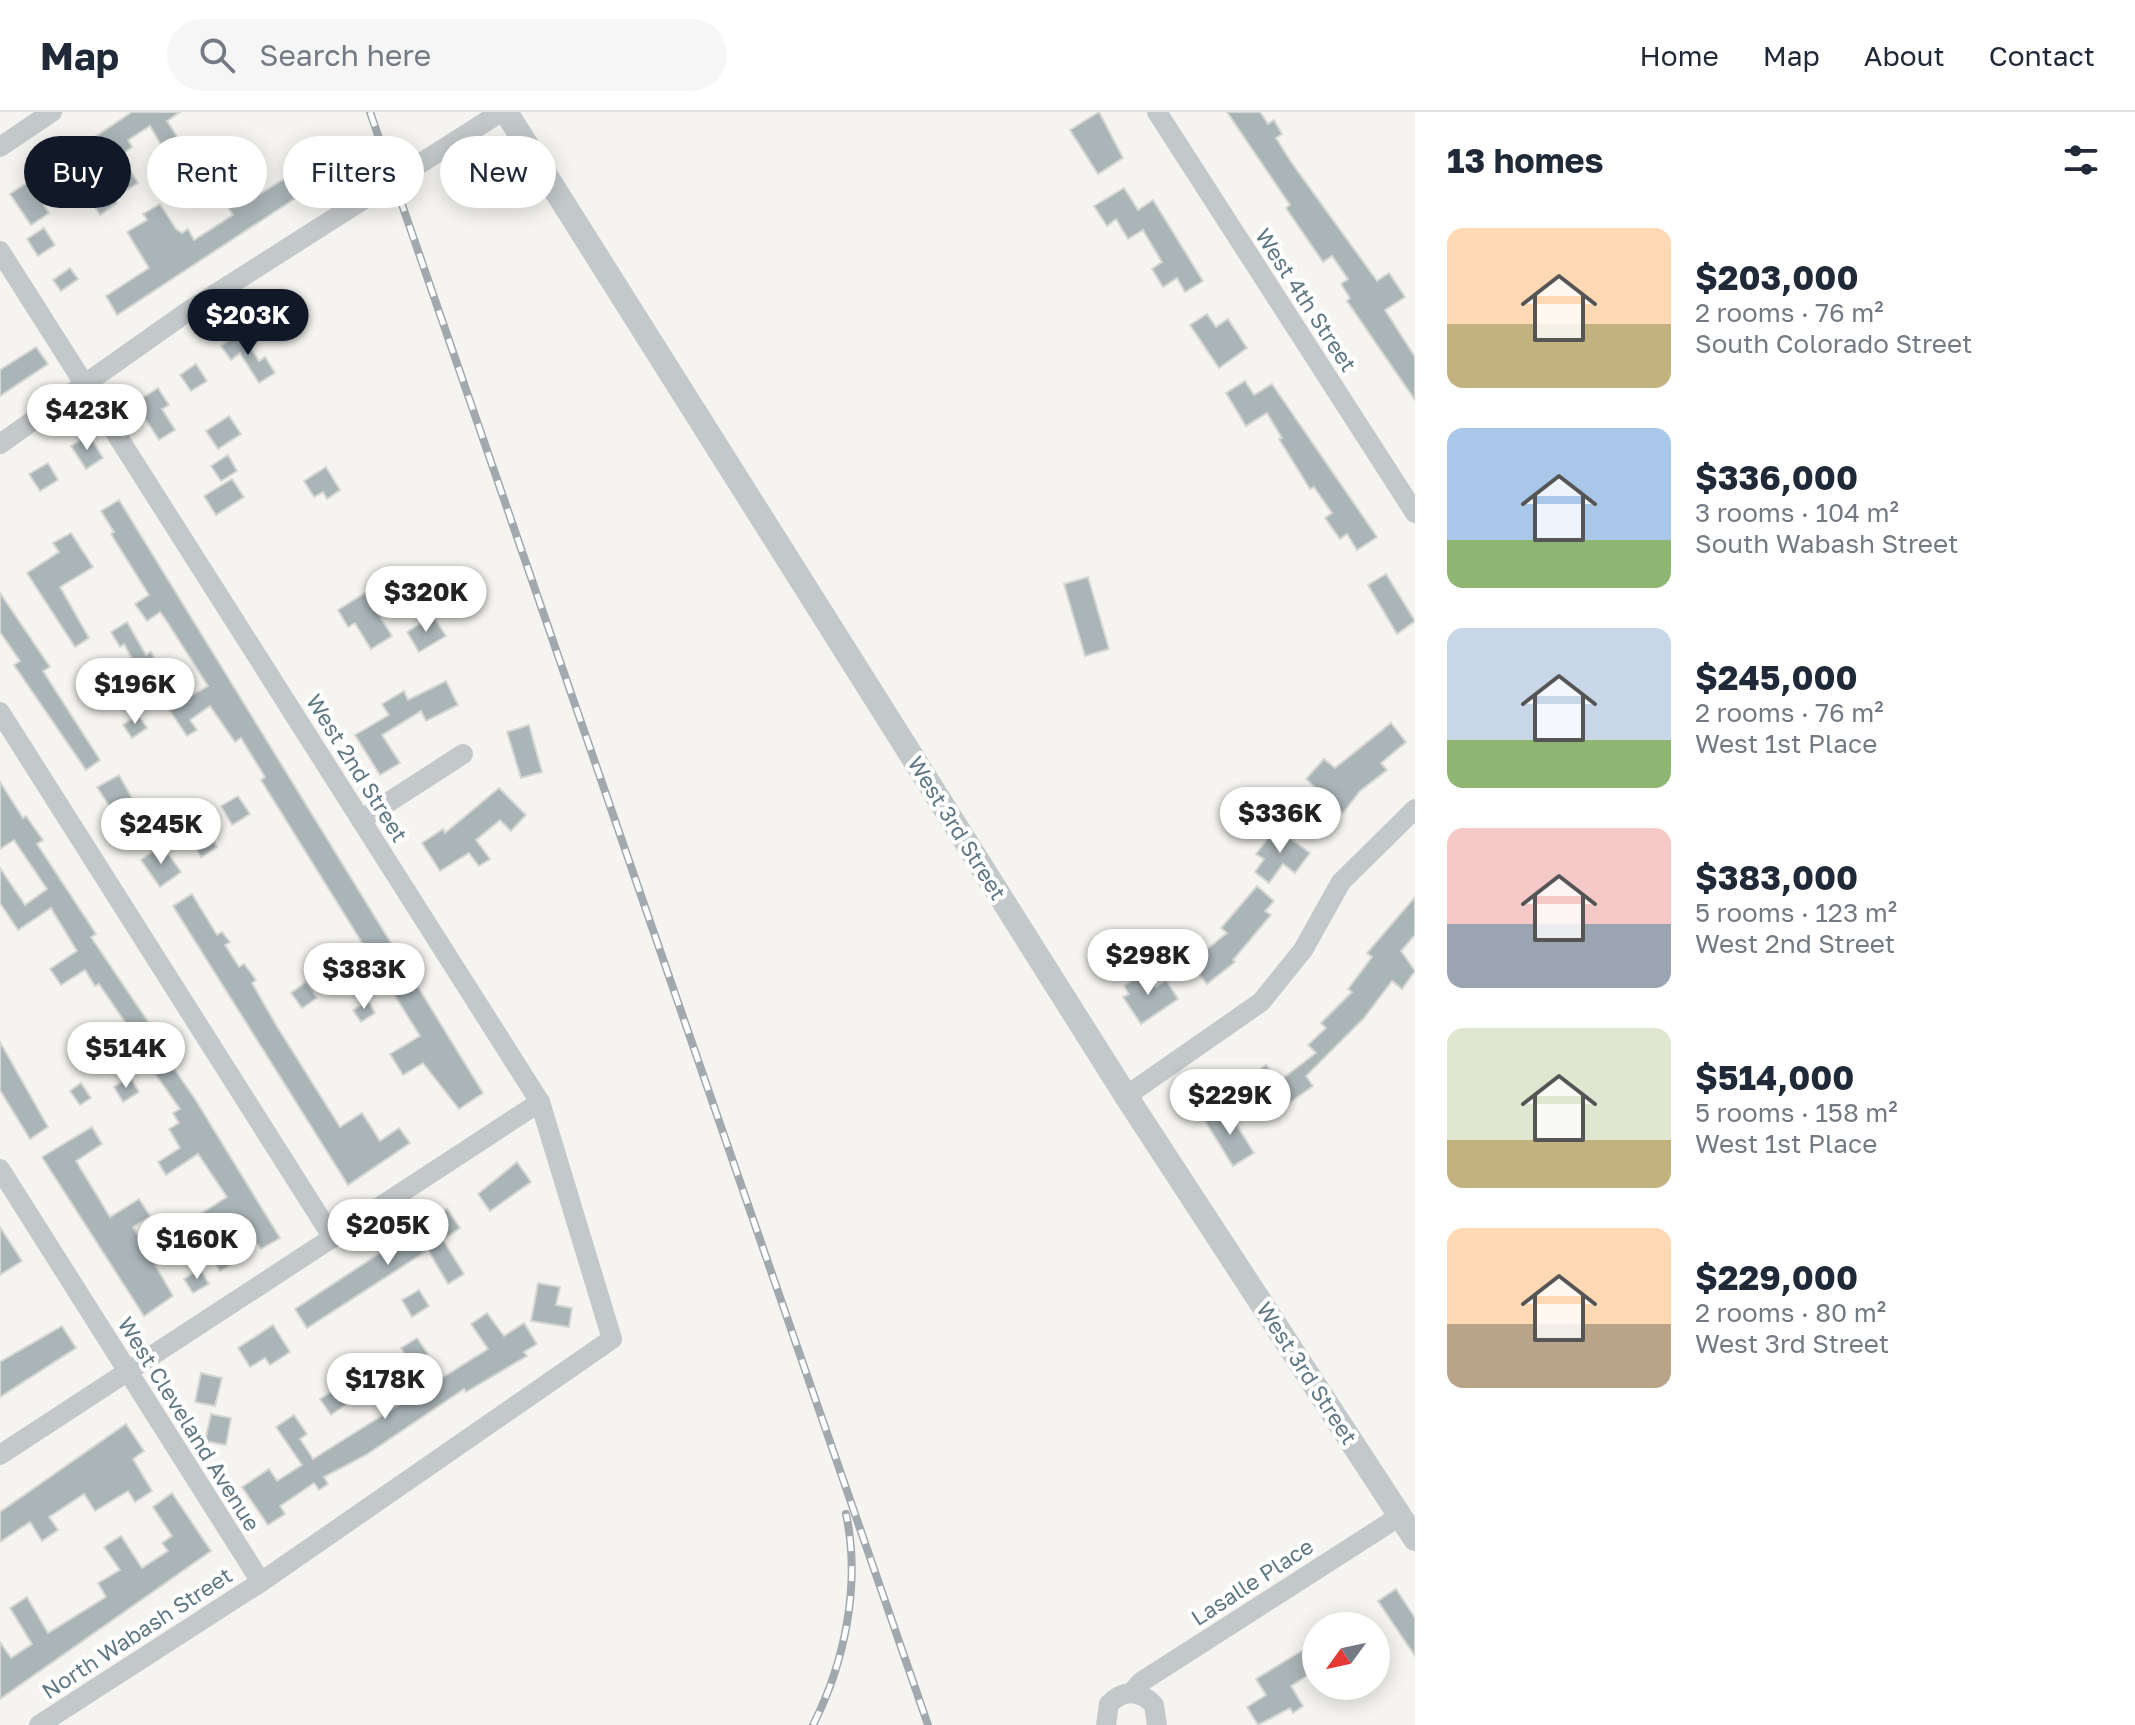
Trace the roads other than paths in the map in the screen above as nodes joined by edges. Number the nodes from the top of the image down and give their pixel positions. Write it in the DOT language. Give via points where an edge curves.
graph roads {
  1 [pos="52,112"];
  2 [pos="504,112"];
  3 [pos="1157,112"];
  4 [pos="0,147"];
  5 [pos="0,251"];
  6 [pos="87,385"];
  7 [pos="0,444"];
  8 [pos="1415,513"];
  9 [pos="0,712"];
  10 [pos="463,754"];
  11 [pos="1415,809"];
  12 [pos="361,820"];
  13 [pos="1126,1096"];
  14 [pos="540,1102"];
  15 [pos="0,1169"];
  16 [pos="333,1238"];
  17 [pos="612,1339"];
  18 [pos="128,1372"];
  19 [pos="0,1455"];
  20 [pos="1400,1516"];
  21 [pos="1415,1539"];
  22 [pos="261,1582"];
  23 [pos="1131,1693"];
  24 [pos="39,1725"];
  25 [pos="1106,1725"];
  26 [pos="1157,1725"];
  1 -- 4 [label="street"];
  2 -- 6 [label="street" via="187,312"];
  2 -- 13 [label="street, West 3rd Street"];
  3 -- 8 [label="street, West 4th Street"];
  5 -- 6 [label="street, West 2nd Street"];
  6 -- 7 [label="street"];
  6 -- 12 [label="street, West 2nd Street"];
  9 -- 16 [label="street"];
  10 -- 12 [label="street"];
  11 -- 13 [label="street" via="1341,882 1303,950 1261,1002"];
  12 -- 14 [label="street, West 2nd Street"];
  13 -- 20 [label="street, West 3rd Street"];
  14 -- 16 [label="street"];
  14 -- 17 [label="street, West 2nd Street"];
  15 -- 18 [label="street, West Cleveland Avenue"];
  16 -- 18 [label="street"];
  17 -- 22 [label="street, North Wabash Street"];
  18 -- 19 [label="street"];
  18 -- 22 [label="street, West Cleveland Avenue"];
  20 -- 21 [label="street, West 3rd Street"];
  20 -- 23 [label="street, Lasalle Place"];
  22 -- 24 [label="street, North Wabash Street"];
  23 -- 25 [label="street, Lasalle Place" via="1109,1704"];
  23 -- 26 [label="street" via="1154,1705"];
}
